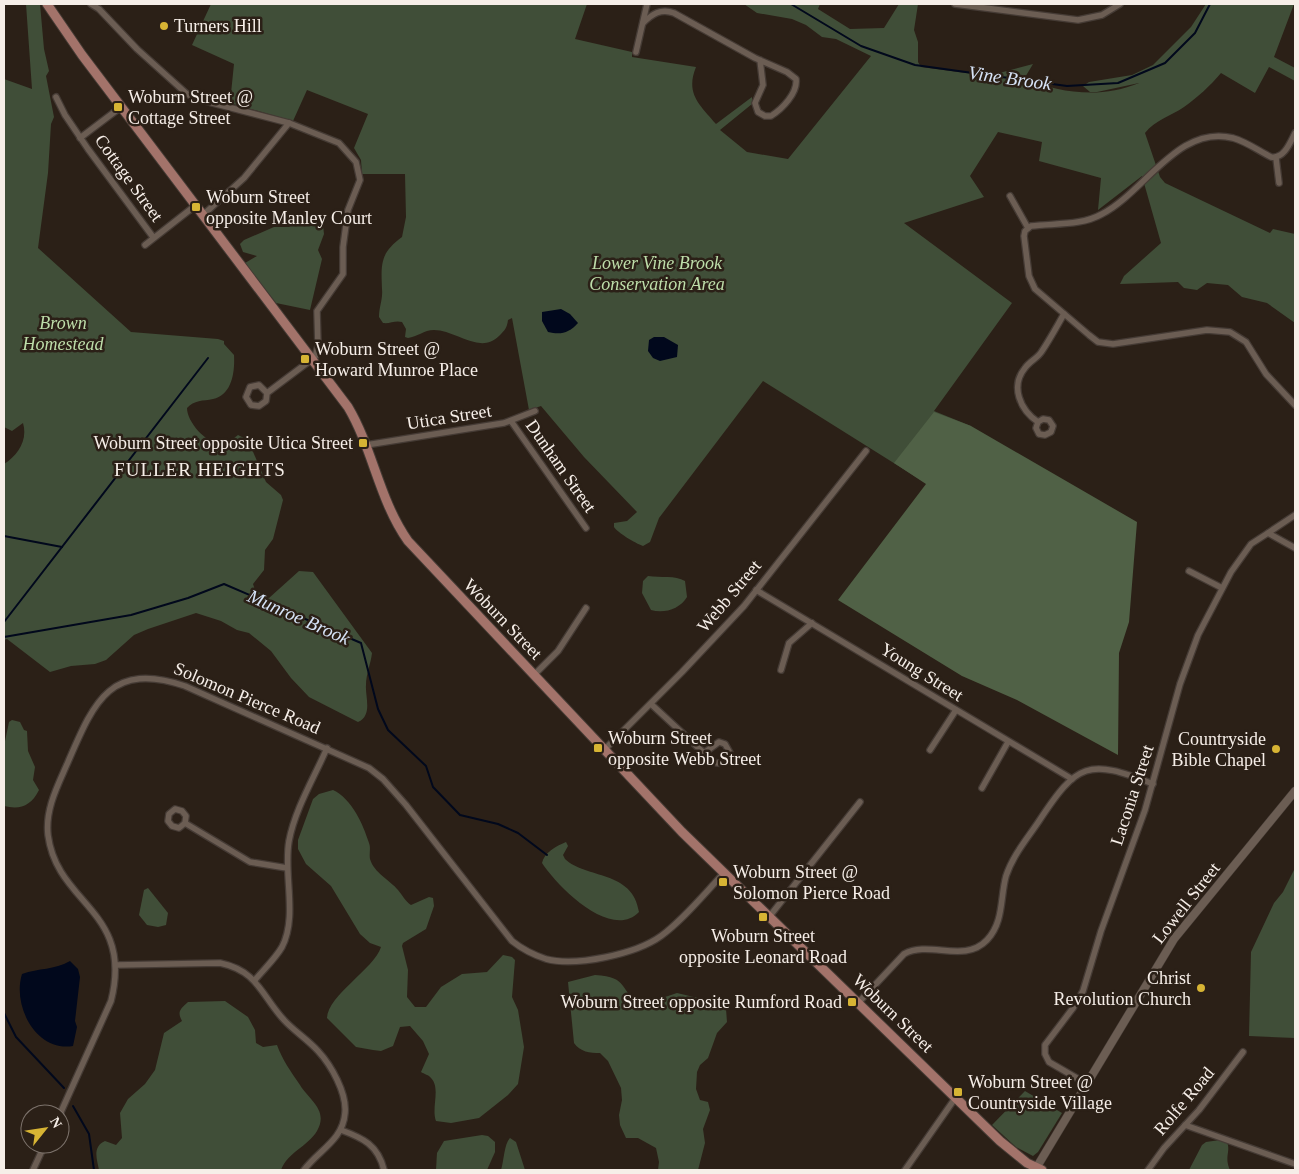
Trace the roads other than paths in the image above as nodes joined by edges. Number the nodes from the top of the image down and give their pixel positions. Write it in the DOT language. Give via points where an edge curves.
graph roads {
  1 [pos="47,4"];
  2 [pos="91,4"];
  3 [pos="647,4"];
  4 [pos="666,4"];
  5 [pos="959,4"];
  6 [pos="1120,4"];
  7 [pos="674,12"];
  8 [pos="643,23"];
  9 [pos="636,52"];
  10 [pos="760,60"];
  11 [pos="56,98"];
  12 [pos="121,106"];
  13 [pos="289,123"];
  14 [pos="1295,133"];
  15 [pos="80,138"];
  16 [pos="1276,158"];
  17 [pos="1279,183"];
  18 [pos="1010,196"];
  19 [pos="196,205"];
  20 [pos="204,215"];
  21 [pos="1028,228"];
  22 [pos="154,237"];
  23 [pos="145,245"];
  24 [pos="1064,314"];
  25 [pos="313,360"];
  26 [pos="267,393"];
  27 [pos="1295,405"];
  28 [pos="535,411"];
  29 [pos="511,421"];
  30 [pos="1038,422"];
  31 [pos="366,445"];
  32 [pos="866,451"];
  33 [pos="1295,514"];
  34 [pos="586,528"];
  35 [pos="1268,533"];
  36 [pos="1295,548"];
  37 [pos="1189,571"];
  38 [pos="1222,588"];
  39 [pos="756,590"];
  40 [pos="586,608"];
  41 [pos="812,623"];
  42 [pos="780,670"];
  43 [pos="534,675"];
  44 [pos="651,704"];
  45 [pos="956,710"];
  46 [pos="1008,742"];
  47 [pos="327,748"];
  48 [pos="604,750"];
  49 [pos="930,750"];
  50 [pos="704,753"];
  51 [pos="1072,779"];
  52 [pos="1153,784"];
  53 [pos="982,788"];
  54 [pos="1295,791"];
  55 [pos="860,802"];
  56 [pos="185,823"];
  57 [pos="287,868"];
  58 [pos="724,873"];
  59 [pos="769,916"];
  60 [pos="116,965"];
  61 [pos="255,980"];
  62 [pos="858,1002"];
  63 [pos="1243,1052"];
  64 [pos="1087,1084"];
  65 [pos="956,1098"];
  66 [pos="65,1104"];
  67 [pos="1185,1125"];
  68 [pos="341,1130"];
  69 [pos="40,1154"];
  70 [pos="1295,1164"];
  71 [pos="1038,1169"];
  72 [pos="33,1170"];
  73 [pos="304,1170"];
  74 [pos="384,1170"];
  75 [pos="905,1170"];
  76 [pos="1148,1170"];
  1 -- 12 [label="main road, Woburn Street"];
  2 -- 13 [label="street" via="187,94"];
  3 -- 8 [label="street"];
  4 -- 7 [label="street"];
  5 -- 6 [label="street" via="1078,20 1105,14"];
  7 -- 8 [label="street" via="656,12"];
  7 -- 10 [label="street"];
  8 -- 9 [label="street"];
  10 -- 10 [label="street" via="796,79 794,92 771,116 758,112 755,103 763,85"];
  11 -- 15 [label="street, Cottage Street"];
  12 -- 15 [label="street, Cottage Street"];
  12 -- 19 [label="main road, Woburn Street"];
  13 -- 20 [label="street" via="240,182"];
  13 -- 25 [label="street" via="339,143 349,151 360,173 348,210 343,274 317,311 318,346"];
  14 -- 16 [label="street"];
  15 -- 22 [label="street, Cottage Street"];
  16 -- 17 [label="street"];
  16 -- 21 [label="street" via="1233,138 1220,136 1198,140 1179,151 1102,215"];
  18 -- 21 [label="street"];
  19 -- 20 [label="main road, Woburn Street"];
  19 -- 22 [label="street, Cottage Street"];
  20 -- 25 [label="main road, Woburn Street"];
  21 -- 24 [label="street" via="1024,236 1030,280 1037,291"];
  22 -- 23 [label="street, Cottage Street"];
  24 -- 27 [label="street" via="1098,342 1108,344 1207,330 1230,332 1246,342 1266,374"];
  24 -- 30 [label="street" via="1041,352 1025,367 1019,382 1021,404"];
  25 -- 26 [label="street"];
  25 -- 31 [label="main road, Woburn Street" via="348,406"];
  28 -- 29 [label="street, Utica Street"];
  29 -- 31 [label="street, Utica Street"];
  29 -- 34 [label="street, Dunham Street"];
  31 -- 43 [label="main road, Woburn Street" via="387,506 408,541"];
  32 -- 39 [label="street, Webb Street"];
  33 -- 35 [label="street, Laconia Street"];
  35 -- 36 [label="street"];
  35 -- 38 [label="street, Laconia Street" via="1251,544"];
  37 -- 38 [label="street"];
  38 -- 52 [label="street, Laconia Street" via="1192,649"];
  39 -- 41 [label="street, Young Street"];
  39 -- 44 [label="street, Webb Street"];
  40 -- 43 [label="street" via="558,651"];
  41 -- 42 [label="street" via="789,643"];
  41 -- 45 [label="street, Young Street"];
  43 -- 48 [label="main road, Woburn Street"];
  44 -- 48 [label="street, Webb Street"];
  44 -- 50 [label="street"];
  45 -- 46 [label="street, Young Street"];
  45 -- 49 [label="street"];
  46 -- 51 [label="street, Young Street"];
  46 -- 53 [label="street"];
  47 -- 57 [label="street" via="291,833"];
  47 -- 58 [label="street, Solomon Pierce Road" via="383,779 500,928 520,947 547,959 567,961 602,957 647,945 662,936"];
  47 -- 60 [label="street, Solomon Pierce Road" via="161,678 130,680 114,687 102,698 84,727 54,796 48,834 62,872 107,930"];
  48 -- 58 [label="main road, Woburn Street"];
  50 -- 50 [label="street" via="718,764 728,760 730,753 725,744 718,742"];
  51 -- 52 [label="street" via="1080,772 1110,769"];
  51 -- 62 [label="street" via="1063,785 1014,857 1006,878 999,921 985,942 960,952 914,949 904,954"];
  52 -- 64 [label="street, Laconia Street" via="1083,991 1045,1047 1049,1062"];
  54 -- 64 [label="main road, Lowell Street" via="1174,939"];
  55 -- 59 [label="street"];
  56 -- 57 [label="street" via="250,862"];
  57 -- 61 [label="street" via="285,938"];
  58 -- 59 [label="main road, Woburn Street"];
  59 -- 62 [label="main road, Woburn Street"];
  60 -- 61 [label="street" via="220,964 235,967"];
  60 -- 66 [label="street, Solomon Pierce Road" via="111,1001"];
  61 -- 68 [label="street" via="284,1020 326,1062 345,1103"];
  62 -- 65 [label="main road, Woburn Street"];
  63 -- 67 [label="street, Rolfe Road"];
  64 -- 71 [label="main road, Lowell Street"];
  65 -- 71 [label="main road, Woburn Street" via="1018,1156"];
  65 -- 75 [label="street"];
  67 -- 70 [label="street"];
  67 -- 76 [label="street, Rolfe Road"];
  68 -- 73 [label="street"];
  68 -- 74 [label="street" via="374,1147"];
  69 -- 72 [label="street"];
}
